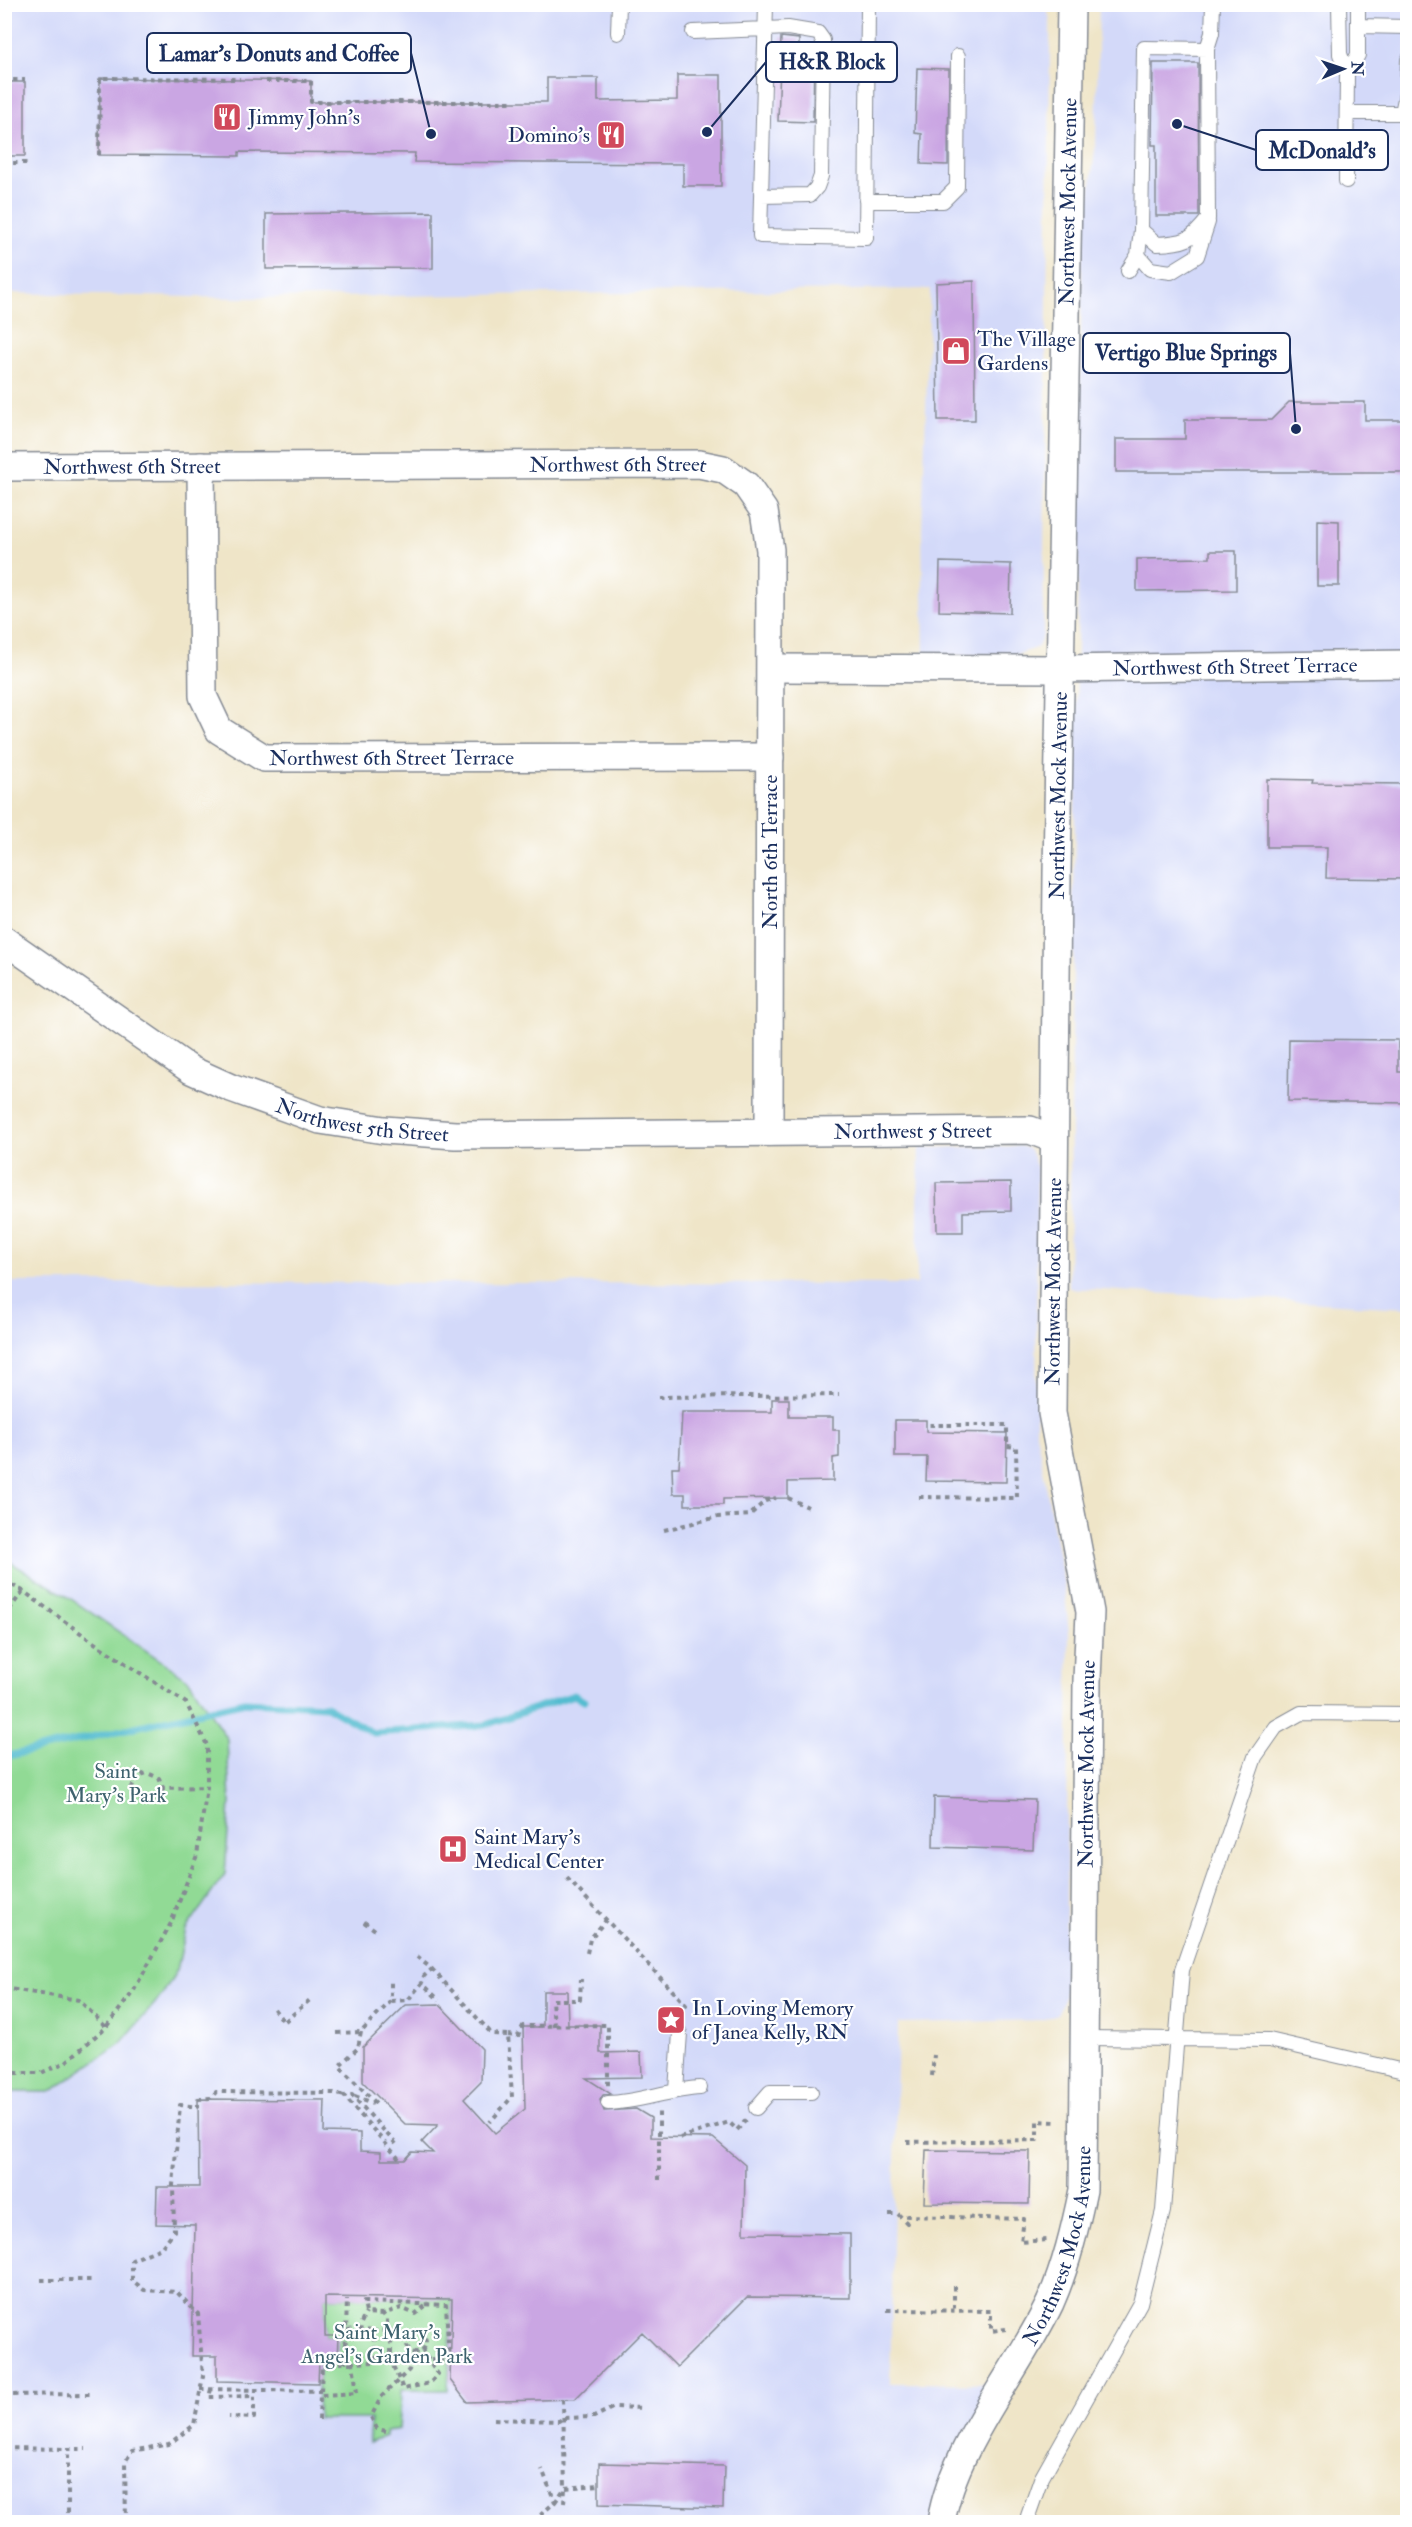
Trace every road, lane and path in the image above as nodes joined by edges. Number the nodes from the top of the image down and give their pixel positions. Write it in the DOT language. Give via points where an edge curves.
graph roads {
  1 [pos="619,4"];
  2 [pos="766,4"];
  3 [pos="868,4"];
  4 [pos="1071,4"];
  5 [pos="1213,4"];
  6 [pos="1339,4"];
  7 [pos="1358,4"];
  8 [pos="1358,26"];
  9 [pos="766,27"];
  10 [pos="1407,27"];
  11 [pos="693,32"];
  12 [pos="618,33"];
  13 [pos="1207,49"];
  14 [pos="958,56"];
  15 [pos="1407,60"];
  16 [pos="1347,73"];
  17 [pos="240,79"];
  18 [pos="4,80"];
  19 [pos="26,80"];
  20 [pos="266,81"];
  21 [pos="515,102"];
  22 [pos="1347,113"];
  23 [pos="1406,113"];
  24 [pos="99,155"];
  25 [pos="4,163"];
  26 [pos="31,163"];
  27 [pos="1346,181"];
  28 [pos="761,196"];
  29 [pos="866,201"];
  30 [pos="1208,219"];
  31 [pos="1141,230"];
  32 [pos="1138,255"];
  33 [pos="1128,271"];
  34 [pos="201,466"];
  35 [pos="4,467"];
  36 [pos="1407,664"];
  37 [pos="771,668"];
  38 [pos="1060,669"];
  39 [pos="770,757"];
  40 [pos="4,940"];
  41 [pos="770,1132"];
  42 [pos="1054,1139"];
  43 [pos="839,1395"];
  44 [pos="658,1397"];
  45 [pos="929,1425"];
  46 [pos="919,1497"];
  47 [pos="776,1498"];
  48 [pos="788,1498"];
  49 [pos="808,1507"];
  50 [pos="664,1530"];
  51 [pos="4,1581"];
  52 [pos="23,1591"];
  53 [pos="4,1617"];
  54 [pos="1407,1714"];
  55 [pos="207,1787"];
  56 [pos="163,1788"];
  57 [pos="567,1878"];
  58 [pos="606,1920"];
  59 [pos="364,1922"];
  60 [pos="378,1932"];
  61 [pos="587,1953"];
  62 [pos="417,1957"];
  63 [pos="432,1969"];
  64 [pos="581,1979"];
  65 [pos="391,1980"];
  66 [pos="422,1983"];
  67 [pos="4,1988"];
  68 [pos="311,1999"];
  69 [pos="439,2000"];
  70 [pos="391,2001"];
  71 [pos="274,2010"];
  72 [pos="671,2020"];
  73 [pos="106,2026"];
  74 [pos="554,2026"];
  75 [pos="361,2032"];
  76 [pos="680,2033"];
  77 [pos="337,2034"];
  78 [pos="508,2035"];
  79 [pos="1085,2038"];
  80 [pos="1175,2038"];
  81 [pos="933,2055"];
  82 [pos="1407,2072"];
  83 [pos="4,2073"];
  84 [pos="932,2076"];
  85 [pos="700,2088"];
  86 [pos="676,2090"];
  87 [pos="811,2091"];
  88 [pos="352,2095"];
  89 [pos="344,2096"];
  90 [pos="609,2103"];
  91 [pos="660,2106"];
  92 [pos="756,2108"];
  93 [pos="490,2122"];
  94 [pos="1057,2122"];
  95 [pos="680,2138"];
  96 [pos="907,2142"];
  97 [pos="396,2144"];
  98 [pos="399,2159"];
  99 [pos="659,2180"];
  100 [pos="889,2214"];
  101 [pos="1046,2240"];
  102 [pos="41,2280"];
  103 [pos="91,2280"];
  104 [pos="954,2286"];
  105 [pos="347,2299"];
  106 [pos="429,2303"];
  107 [pos="887,2310"];
  108 [pos="954,2311"];
  109 [pos="366,2313"];
  110 [pos="383,2314"];
  111 [pos="358,2329"];
  112 [pos="347,2330"];
  113 [pos="1006,2330"];
  114 [pos="374,2331"];
  115 [pos="391,2331"];
  116 [pos="408,2337"];
  117 [pos="422,2350"];
  118 [pos="414,2352"];
  119 [pos="431,2361"];
  120 [pos="345,2363"];
  121 [pos="353,2364"];
  122 [pos="400,2379"];
  123 [pos="200,2389"];
  124 [pos="211,2390"];
  125 [pos="321,2393"];
  126 [pos="90,2394"];
  127 [pos="4,2395"];
  128 [pos="563,2399"];
  129 [pos="643,2408"];
  130 [pos="229,2417"];
  131 [pos="563,2418"];
  132 [pos="494,2419"];
  133 [pos="319,2420"];
  134 [pos="386,2431"];
  135 [pos="4,2448"];
  136 [pos="68,2449"];
  137 [pos="86,2449"];
  138 [pos="542,2469"];
  139 [pos="599,2485"];
  140 [pos="566,2488"];
  141 [pos="555,2502"];
  142 [pos="564,2503"];
  143 [pos="536,2521"];
  144 [pos="68,2523"];
  145 [pos="126,2523"];
  146 [pos="528,2523"];
  147 [pos="941,2523"];
  148 [pos="1031,2523"];
  1 -- 12 [label="lane"];
  2 -- 9 [label="lane"];
  3 -- 29 [label="lane"];
  4 -- 38 [label="street, Northwest Mock Avenue"];
  5 -- 13 [label="lane"];
  6 -- 16 [label="lane" via="1340,54"];
  7 -- 8 [label="lane"];
  8 -- 10 [label="lane"];
  8 -- 16 [label="lane" via="1358,55"];
  9 -- 11 [label="lane"];
  9 -- 28 [label="lane"];
  9 -- 28 [label="lane" via="807,30 818,33 823,40 821,176 810,195"];
  13 -- 30 [label="lane"];
  13 -- 31 [label="lane" via="1144,48"];
  14 -- 29 [label="lane" via="957,187 943,201"];
  15 -- 23 [label="lane"];
  16 -- 22 [label="lane"];
  17 -- 24 [label="path" via="100,78"];
  18 -- 19 [label="path"];
  20 -- 21 [label="path" via="311,81 311,102"];
  22 -- 23 [label="lane"];
  22 -- 27 [label="lane"];
  25 -- 26 [label="path"];
  28 -- 29 [label="lane" via="760,236 866,238"];
  30 -- 31 [label="lane" via="1183,243 1157,244"];
  30 -- 32 [label="lane" via="1197,256 1179,268 1171,272 1150,268"];
  31 -- 32 [label="lane"];
  32 -- 33 [label="lane"];
  34 -- 35 [label="street, Northwest 6th Street"];
  34 -- 37 [label="street, Northwest 6th Street" via="699,464 723,469 746,485 764,511 770,550"];
  34 -- 39 [label="street, Northwest 6th Street Terrace" via="203,696 219,730 264,758"];
  36 -- 38 [label="street, Northwest 6th Street Terrace"];
  37 -- 38 [label="street"];
  37 -- 39 [label="street, North 6th Terrace"];
  38 -- 42 [label="street, Northwest Mock Avenue"];
  39 -- 41 [label="street, North 6th Terrace"];
  40 -- 41 [label="street, Northwest 5th Street" via="191,1070 320,1120 455,1135"];
  41 -- 42 [label="street, Northwest 5 Street" via="1030,1130"];
  42 -- 79 [label="street, Northwest Mock Avenue" via="1053,1413 1090,1612"];
  43 -- 44 [label="path"];
  45 -- 46 [label="path" via="1007,1425 1007,1446 1016,1447 1017,1498"];
  47 -- 50 [label="path" via="765,1501 750,1515 718,1517"];
  48 -- 49 [label="path"];
  51 -- 52 [label="path"];
  52 -- 53 [label="path"];
  52 -- 55 [label="path" via="186,1703 204,1735"];
  54 -- 80 [label="lane" via="1301,1713 1276,1726 1255,1757 1182,1970"];
  55 -- 56 [label="path"];
  55 -- 73 [label="path" via="197,1855 171,1923 133,1992"];
  56 -- 56 [label="path" via="159,1778 147,1773 138,1776 132,1787 135,1798 143,1804 161,1797"];
  57 -- 58 [label="path"];
  58 -- 61 [label="path" via="590,1939"];
  58 -- 72 [label="path" via="686,2005"];
  59 -- 60 [label="path"];
  62 -- 63 [label="path"];
  63 -- 66 [label="path"];
  63 -- 78 [label="path" via="492,2034"];
  64 -- 74 [label="path" via="580,2000 552,2000"];
  65 -- 70 [label="path"];
  66 -- 69 [label="path"];
  66 -- 70 [label="path" via="408,2001"];
  67 -- 73 [label="path" via="79,2001"];
  68 -- 71 [label="path" via="284,2022"];
  70 -- 75 [label="path"];
  73 -- 83 [label="path" via="66,2062 41,2073"];
  74 -- 78 [label="path" via="523,2026 518,2036"];
  74 -- 90 [label="path" via="608,2025"];
  75 -- 77 [label="path"];
  75 -- 88 [label="path" via="358,2048 339,2066 377,2104"];
  76 -- 86 [label="lane"];
  78 -- 93 [label="path" via="512,2097"];
  79 -- 80 [label="lane"];
  79 -- 147 [label="street, Northwest Mock Avenue" via="1083,2190 1073,2236 1050,2302 958,2465"];
  80 -- 82 [label="lane" via="1269,2040"];
  80 -- 148 [label="lane" via="1163,2211 1140,2303 1041,2479 1028,2516"];
  81 -- 84 [label="path"];
  85 -- 86 [label="lane"];
  86 -- 90 [label="lane"];
  87 -- 92 [label="lane" via="770,2092"];
  88 -- 89 [label="path"];
  88 -- 97 [label="path"];
  89 -- 98 [label="path"];
  89 -- 123 [label="path" via="216,2092 211,2098 198,2098 198,2108 180,2105 173,2185 174,2231 161,2248 132,2260 132,2280 144,2290 177,2292 198,2314 203,2376"];
  91 -- 99 [label="path"];
  92 -- 95 [label="path" via="737,2130 729,2122"];
  94 -- 96 [label="path" via="1037,2121 1037,2140"];
  100 -- 101 [label="path" via="898,2214 906,2223 907,2216 1024,2218 1020,2242"];
  102 -- 103 [label="path"];
  104 -- 108 [label="path"];
  105 -- 112 [label="path"];
  106 -- 109 [label="path" via="364,2302"];
  106 -- 110 [label="path" via="415,2314 401,2308"];
  106 -- 119 [label="path" via="447,2305 449,2344 449,2360"];
  107 -- 108 [label="path"];
  108 -- 113 [label="path" via="991,2311 991,2331"];
  109 -- 110 [label="path"];
  109 -- 111 [label="path"];
  110 -- 115 [label="path"];
  111 -- 112 [label="path"];
  111 -- 114 [label="path"];
  112 -- 120 [label="path"];
  114 -- 115 [label="path"];
  114 -- 121 [label="path" via="375,2362"];
  115 -- 116 [label="path"];
  115 -- 122 [label="path" via="391,2361"];
  116 -- 117 [label="path" via="414,2332 423,2334 426,2343"];
  116 -- 118 [label="path" via="407,2346"];
  117 -- 118 [label="path"];
  117 -- 119 [label="path"];
  118 -- 122 [label="path" via="411,2367"];
  119 -- 122 [label="path" via="438,2374 434,2380 406,2390 401,2389"];
  120 -- 121 [label="path"];
  120 -- 125 [label="path" via="322,2363"];
  121 -- 125 [label="path" via="357,2393"];
  122 -- 134 [label="path" via="381,2397 371,2417 377,2429"];
  123 -- 124 [label="path"];
  123 -- 145 [label="path" via="194,2425 169,2444 132,2451 125,2462"];
  124 -- 125 [label="path"];
  124 -- 130 [label="path" via="209,2397 254,2396 254,2418"];
  125 -- 133 [label="path"];
  126 -- 127 [label="path"];
  128 -- 131 [label="path"];
  129 -- 131 [label="path" via="614,2407 594,2417"];
  131 -- 132 [label="path"];
  131 -- 140 [label="path"];
  135 -- 136 [label="path"];
  136 -- 137 [label="path"];
  136 -- 144 [label="path"];
  138 -- 141 [label="path"];
  139 -- 140 [label="path"];
  140 -- 141 [label="path"];
  140 -- 142 [label="path"];
  141 -- 143 [label="path"];
  143 -- 146 [label="path"];
}
